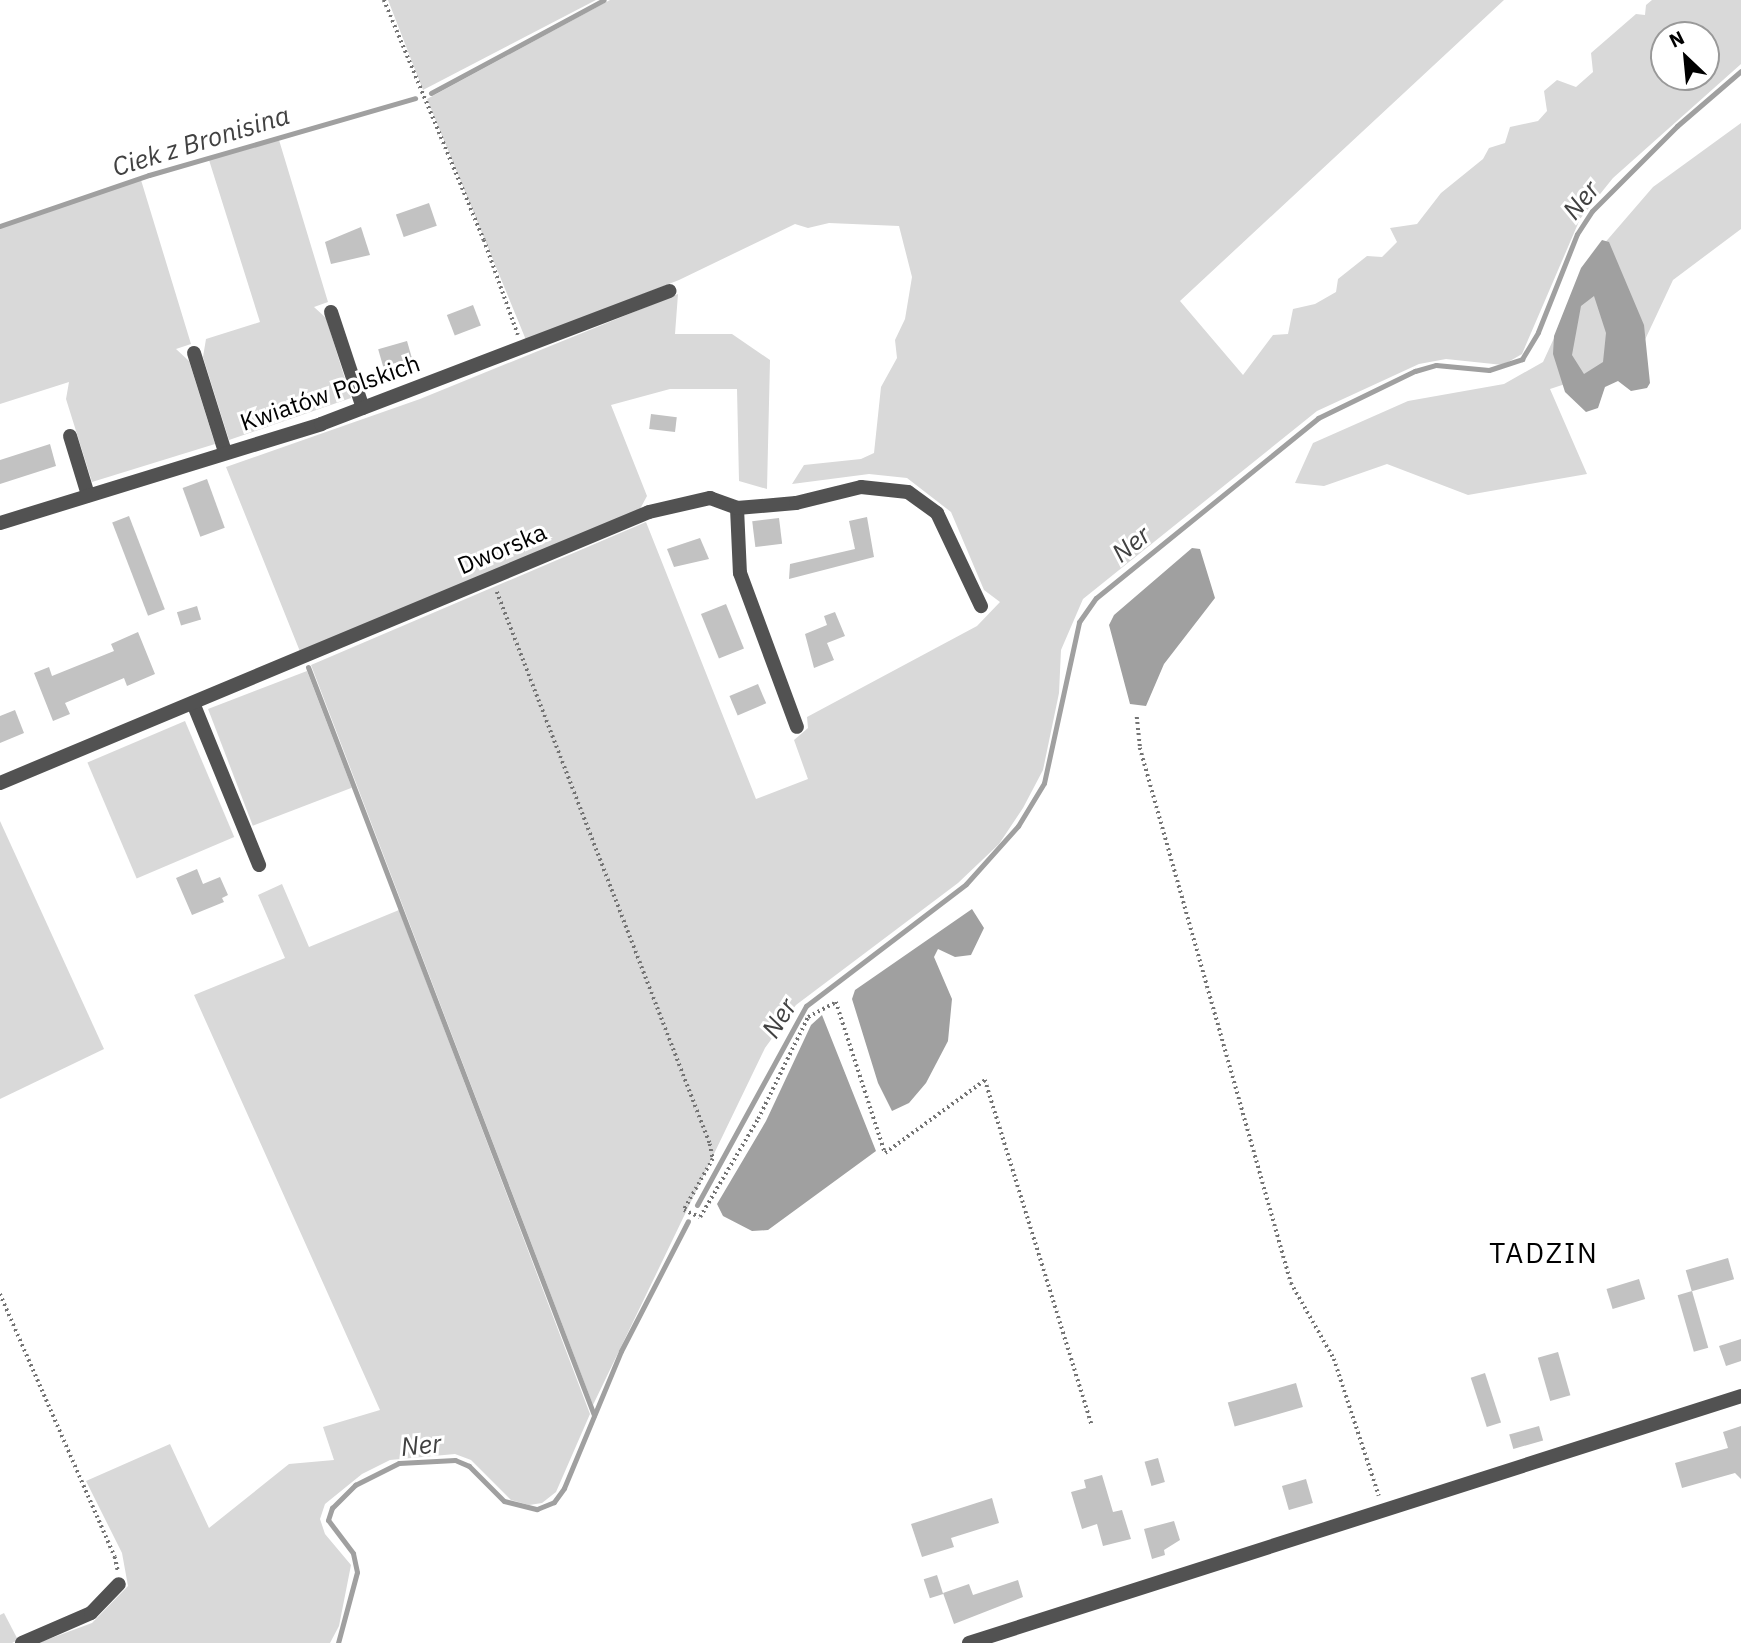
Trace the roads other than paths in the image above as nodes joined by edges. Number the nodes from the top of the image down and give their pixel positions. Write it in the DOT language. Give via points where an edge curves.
graph roads {
  1 [pos="669,291"];
  2 [pos="331,312"];
  3 [pos="194,353"];
  4 [pos="363,408"];
  5 [pos="70,436"];
  6 [pos="225,452"];
  7 [pos="89,495"];
  8 [pos="737,508"];
  9 [pos="0,523"];
  10 [pos="981,606"];
  11 [pos="193,703"];
  12 [pos="797,727"];
  13 [pos="0,783"];
  14 [pos="259,865"];
  15 [pos="1741,1396"];
  16 [pos="119,1584"];
  17 [pos="22,1643"];
  18 [pos="969,1643"];
  1 -- 4 [label="street, Kwiatów Polskich"];
  2 -- 4 [label="street"];
  3 -- 6 [label="street"];
  4 -- 6 [label="street, Kwiatów Polskich"];
  5 -- 7 [label="street"];
  6 -- 7 [label="street, Kwiatów Polskich"];
  7 -- 9 [label="street, Kwiatów Polskich"];
  8 -- 10 [label="street, Dworska" via="796,503 860,487 908,492 937,513"];
  8 -- 11 [label="street, Dworska" via="710,498 649,512"];
  8 -- 12 [label="street" via="740,573"];
  11 -- 13 [label="street, Dworska"];
  11 -- 14 [label="street"];
  15 -- 18 [label="street"];
  16 -- 17 [label="street" via="92,1613"];
}
